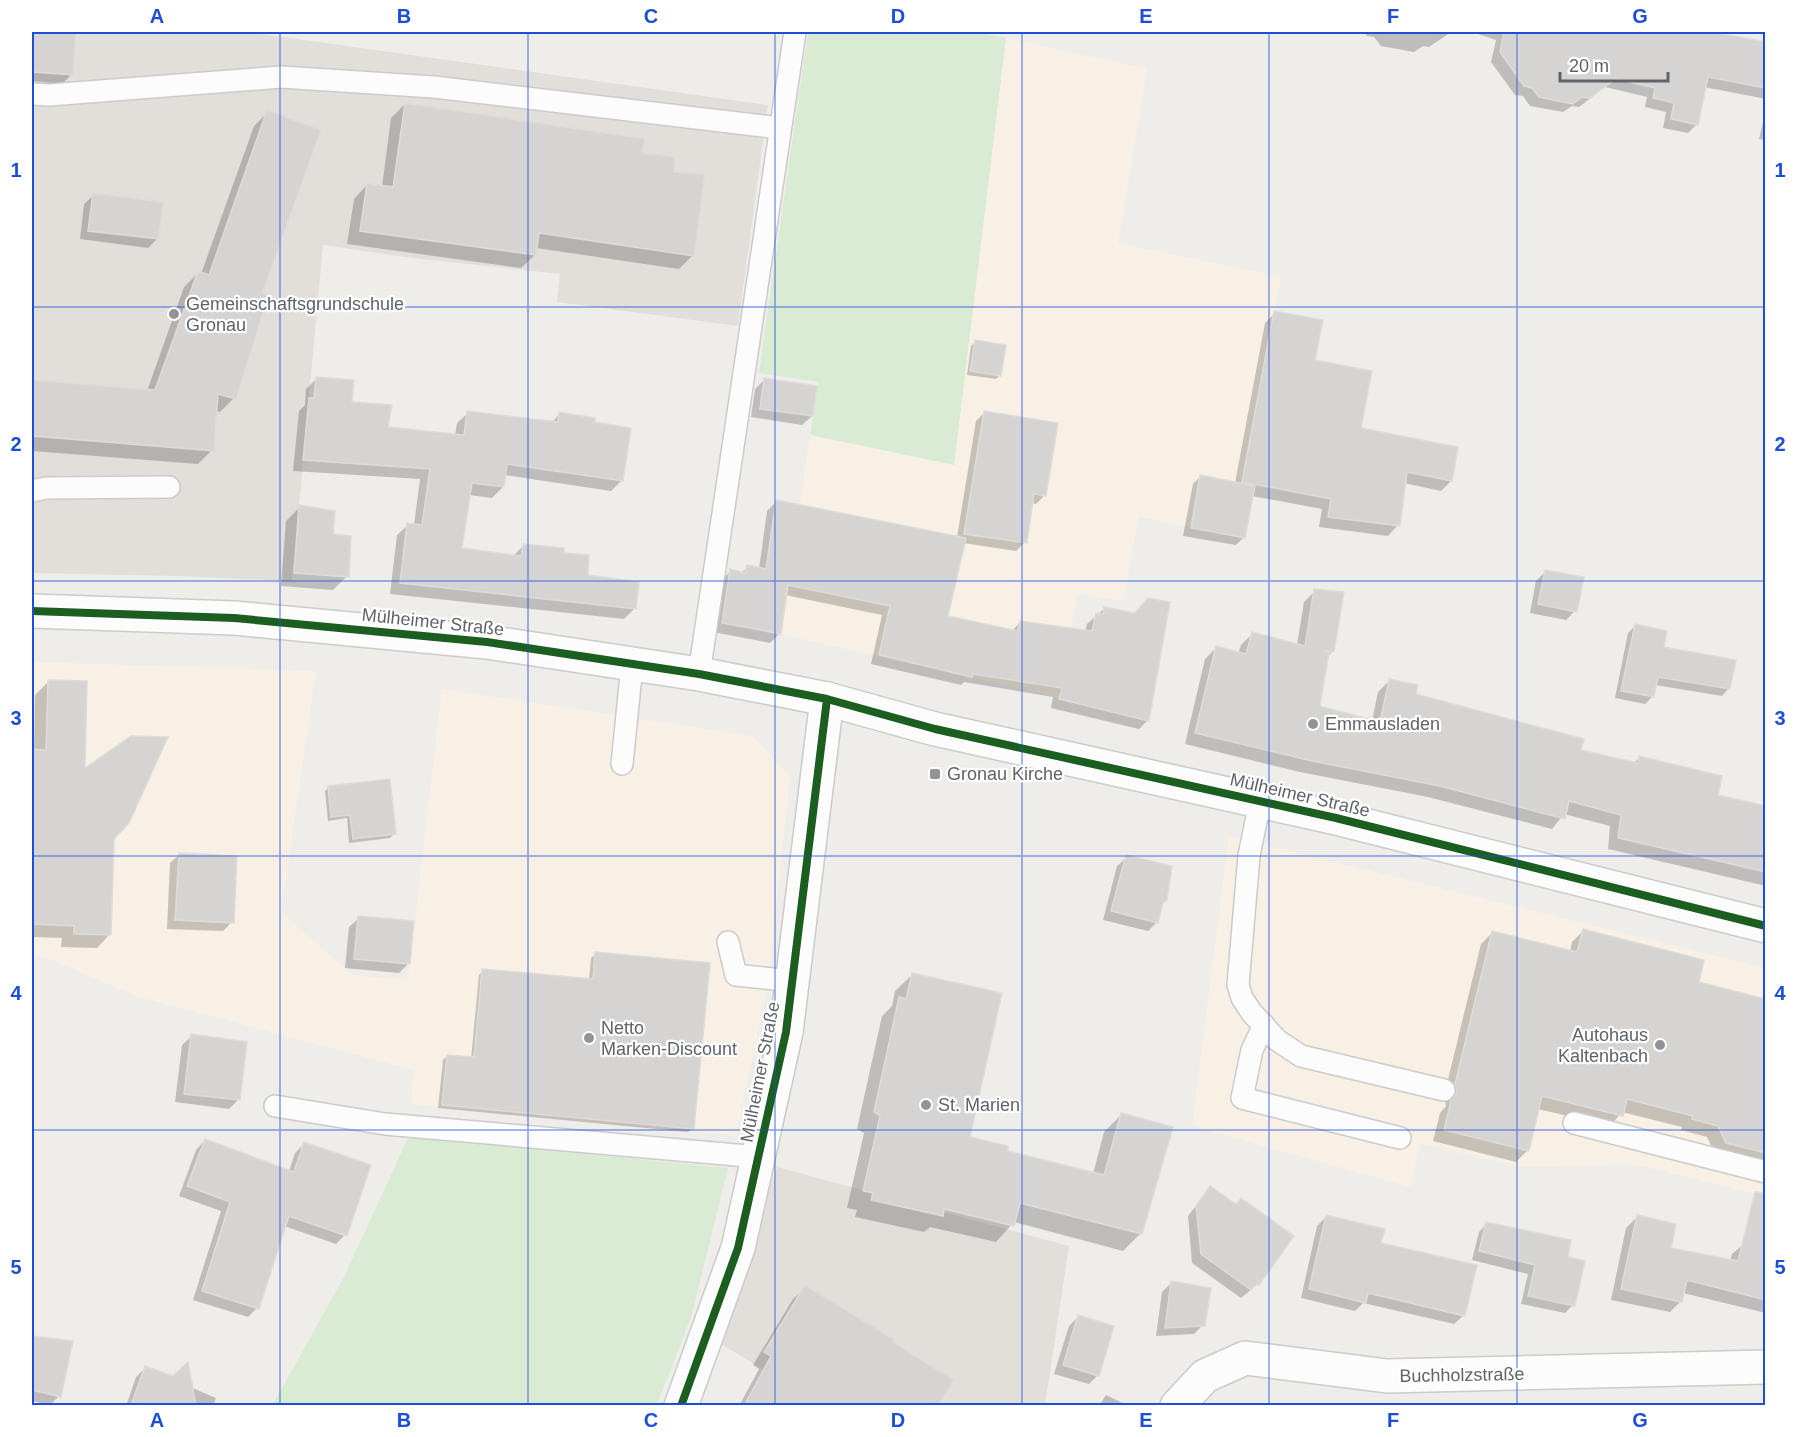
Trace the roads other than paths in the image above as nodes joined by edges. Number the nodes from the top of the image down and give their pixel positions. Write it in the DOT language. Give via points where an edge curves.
graph roads {
  1 [pos="795,32"];
  2 [pos="32,94"];
  3 [pos="780,128"];
  4 [pos="170,487"];
  5 [pos="32,491"];
  6 [pos="32,612"];
  7 [pos="632,665"];
  8 [pos="699,674"];
  9 [pos="827,699"];
  10 [pos="622,764"];
  11 [pos="1260,801"];
  12 [pos="1766,926"];
  13 [pos="728,942"];
  14 [pos="792,981"];
  15 [pos="1264,1025"];
  16 [pos="1444,1090"];
  17 [pos="276,1106"];
  18 [pos="1574,1123"];
  19 [pos="1400,1138"];
  20 [pos="759,1157"];
  21 [pos="1766,1172"];
  22 [pos="1766,1367"];
  23 [pos="681,1406"];
  24 [pos="1177,1406"];
  1 -- 3 [label="lane"];
  2 -- 3 [label="lane" via="281,77 434,87"];
  3 -- 8 [label="lane"];
  4 -- 5 [label="lane"];
  6 -- 7 [label="main road, Mülheimer Straße" via="234,618 487,642"];
  7 -- 8 [label="main road, Mülheimer Straße"];
  7 -- 10 [label="lane"];
  8 -- 9 [label="main road, Mülheimer Straße"];
  9 -- 11 [label="main road, Mülheimer Straße" via="935,729"];
  9 -- 14 [label="main road, Mülheimer Straße"];
  11 -- 12 [label="main road, Mülheimer Straße"];
  11 -- 15 [label="lane" via="1249,856 1238,984 1242,998"];
  13 -- 14 [label="lane" via="736,975"];
  14 -- 20 [label="main road, Mülheimer Straße" via="786,1032"];
  15 -- 16 [label="lane" via="1277,1040 1301,1056"];
  15 -- 19 [label="lane" via="1252,1050 1242,1098"];
  17 -- 20 [label="lane, Mülheimer Straße" via="385,1124"];
  18 -- 21 [label="lane"];
  20 -- 23 [label="main road, Mülheimer Straße" via="738,1248"];
  22 -- 24 [label="main road, Buchholzstraße" via="1387,1376 1245,1358 1205,1376"];
}
